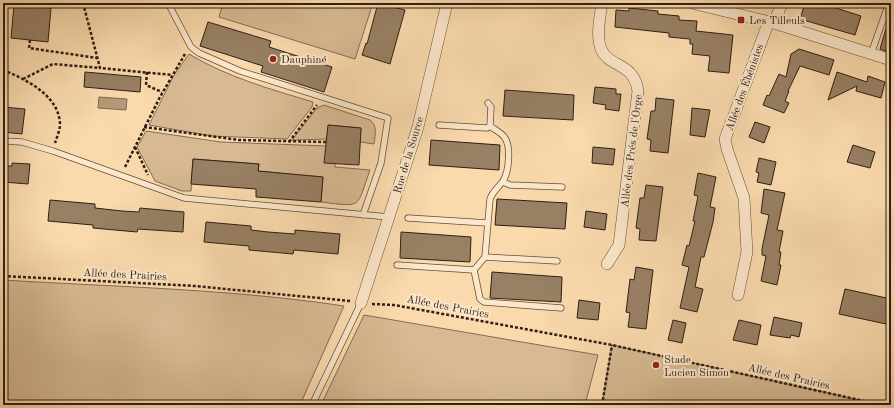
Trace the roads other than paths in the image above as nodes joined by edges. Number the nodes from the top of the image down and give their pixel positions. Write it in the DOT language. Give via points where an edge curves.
graph roads {
  1 [pos="168,3"];
  2 [pos="446,3"];
  3 [pos="602,3"];
  4 [pos="692,3"];
  5 [pos="782,3"];
  6 [pos="889,3"];
  7 [pos="771,22"];
  8 [pos="871,54"];
  9 [pos="891,60"];
  10 [pos="488,103"];
  11 [pos="439,125"];
  12 [pos="490,126"];
  13 [pos="3,140"];
  14 [pos="503,182"];
  15 [pos="562,187"];
  16 [pos="363,215"];
  17 [pos="389,217"];
  18 [pos="408,218"];
  19 [pos="487,223"];
  20 [pos="485,257"];
  21 [pos="557,261"];
  22 [pos="607,264"];
  23 [pos="397,265"];
  24 [pos="474,270"];
  25 [pos="738,295"];
  26 [pos="361,304"];
  27 [pos="561,308"];
  28 [pos="312,405"];
  1 -- 16 [label="lane" via="191,47 199,54 240,71 388,118 381,163"];
  2 -- 17 [label="street, Rue de la Source" via="418,127"];
  3 -- 22 [label="street, Allée des Prés de l'Orge" via="599,42 602,51 631,73 637,81 638,91 619,245"];
  4 -- 7 [label="street"];
  5 -- 7 [label="street, Allée des Ébénistes"];
  6 -- 8 [label="lane"];
  7 -- 8 [label="street"];
  7 -- 25 [label="street, Allée des Ébénistes" via="725,138 744,198 747,252"];
  8 -- 9 [label="street"];
  10 -- 12 [label="lane"];
  11 -- 12 [label="lane" via="486,128"];
  12 -- 14 [label="lane" via="504,137 508,144"];
  13 -- 16 [label="lane" via="22,142 53,151 184,198"];
  14 -- 15 [label="lane" via="510,185"];
  14 -- 19 [label="lane" via="493,191"];
  16 -- 17 [label="lane"];
  17 -- 26 [label="street, Rue de la Source"];
  18 -- 19 [label="lane"];
  19 -- 20 [label="lane"];
  20 -- 21 [label="lane"];
  20 -- 24 [label="lane"];
  23 -- 24 [label="lane"];
  24 -- 27 [label="lane" via="480,298 484,302"];
  26 -- 28 [label="lane"];
}
